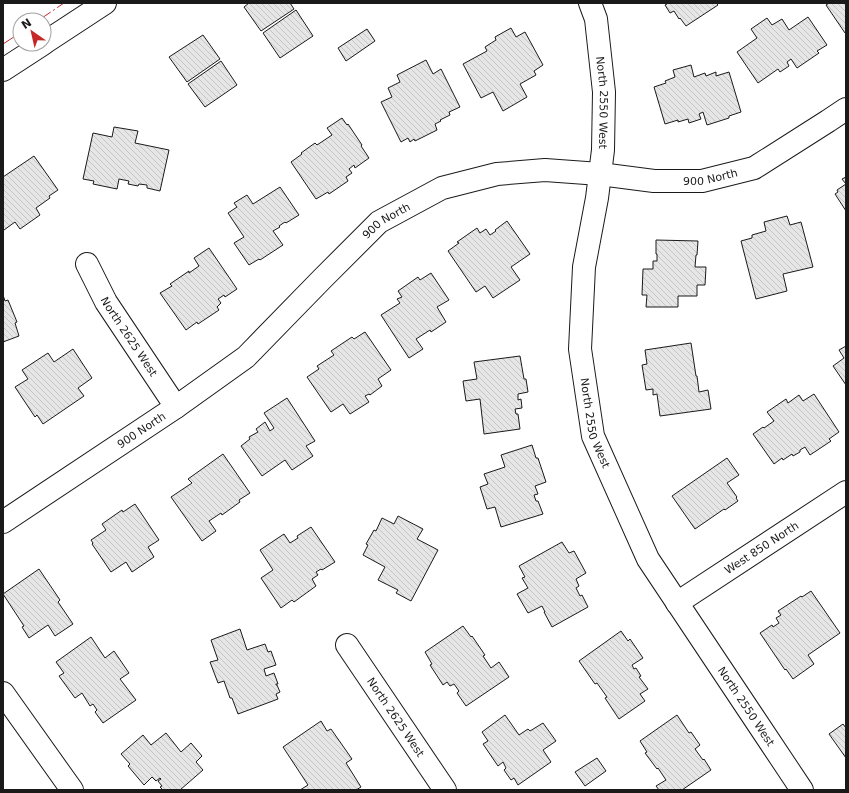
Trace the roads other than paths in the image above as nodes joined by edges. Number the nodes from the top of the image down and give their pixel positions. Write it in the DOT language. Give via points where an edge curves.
graph roads {
  1 [pos="105,3"];
  2 [pos="590,3"];
  3 [pos="52,38"];
  4 [pos="31,52"];
  5 [pos="3,70"];
  6 [pos="846,109"];
  7 [pos="600,174"];
  8 [pos="87,264"];
  9 [pos="176,407"];
  10 [pos="846,492"];
  11 [pos="3,522"];
  12 [pos="677,603"];
  13 [pos="347,645"];
  14 [pos="3,692"];
  15 [pos="72,790"];
  16 [pos="445,790"];
  17 [pos="802,790"];
  1 -- 3 [label="street"];
  2 -- 7 [label="street, North 2550 West" via="596,19 604,92"];
  4 -- 5 [label="street"];
  6 -- 7 [label="street, 900 North" via="754,168 702,181 654,181"];
  7 -- 9 [label="street, 900 North" via="546,170 497,174 442,188 379,222 246,357"];
  7 -- 12 [label="street, North 2550 West" via="584,267 580,349 593,436 648,559"];
  8 -- 9 [label="street, North 2625 West" via="106,302"];
  9 -- 11 [label="street, 900 North"];
  10 -- 12 [label="street, West 850 North"];
  12 -- 17 [label="street, North 2550 West"];
  13 -- 16 [label="street, North 2625 West"];
  14 -- 15 [label="street"];
}
